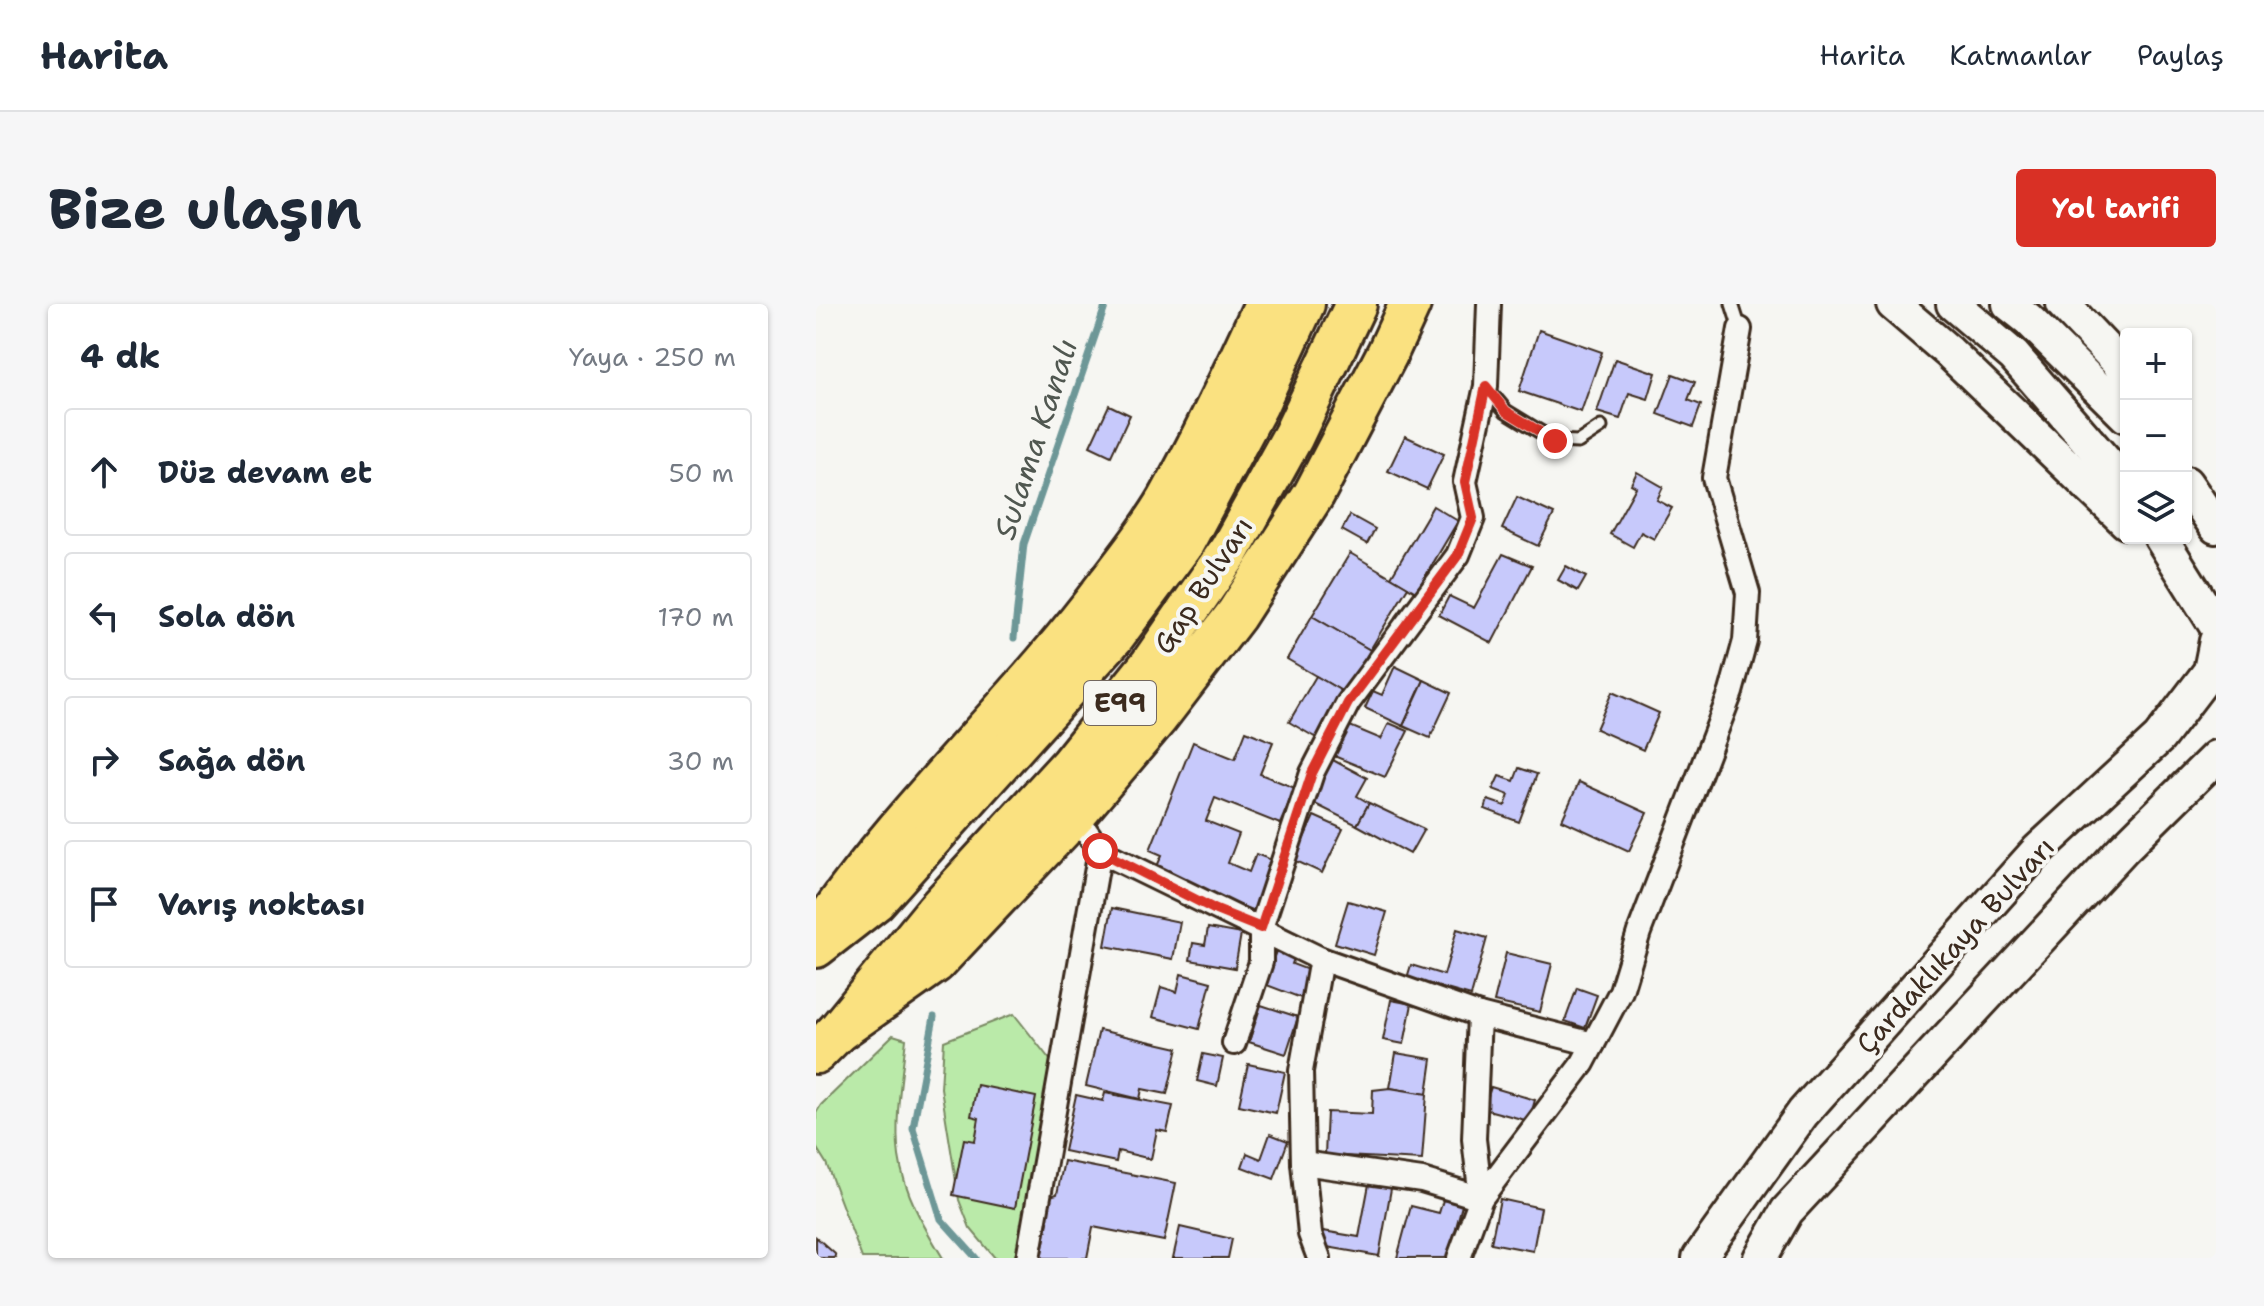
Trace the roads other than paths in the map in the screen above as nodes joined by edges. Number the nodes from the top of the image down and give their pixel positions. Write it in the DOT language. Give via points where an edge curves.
graph roads {
  1 [pos="1265,304"];
  2 [pos="1304,304"];
  3 [pos="1356,304"];
  4 [pos="1410,304"];
  5 [pos="1489,304"];
  6 [pos="1732,304"];
  7 [pos="1893,304"];
  8 [pos="1953,304"];
  9 [pos="2009,304"];
  10 [pos="2063,304"];
  11 [pos="1740,329"];
  12 [pos="2120,366"];
  13 [pos="1486,386"];
  14 [pos="2120,410"];
  15 [pos="1601,427"];
  16 [pos="2120,478"];
  17 [pos="2192,492"];
  18 [pos="2120,516"];
  19 [pos="2216,527"];
  20 [pos="2170,551"];
  21 [pos="2216,626"];
  22 [pos="2216,641"];
  23 [pos="2216,757"];
  24 [pos="1075,815"];
  25 [pos="1100,851"];
  26 [pos="1261,928"];
  27 [pos="816,936"];
  28 [pos="816,947"];
  29 [pos="1321,959"];
  30 [pos="1479,1015"];
  31 [pos="827,1043"];
  32 [pos="1234,1043"];
  33 [pos="1593,1044"];
  34 [pos="1303,1163"];
  35 [pos="1481,1198"];
  36 [pos="1028,1258"];
  37 [pos="1319,1258"];
  38 [pos="1459,1258"];
  39 [pos="1699,1258"];
  40 [pos="1760,1258"];
  1 -- 27 [label="highway" via="1173,491 1116,573 922,801"];
  2 -- 28 [label="highway, Gap Bulvarı / E99" via="1184,542 1114,636 875,901"];
  3 -- 31 [label="highway, Gap Bulvarı / E99" via="1293,436 1230,550 1151,664 1070,765 936,911"];
  4 -- 24 [label="highway" via="1314,494 1236,615"];
  5 -- 13 [label="street"];
  6 -- 11 [label="lane"];
  7 -- 18 [label="main road"];
  8 -- 16 [label="main road" via="2014,356"];
  9 -- 14 [label="main road"];
  10 -- 12 [label="main road"];
  11 -- 33 [label="street" via="1714,478 1748,593 1745,641 1621,991"];
  13 -- 15 [label="lane" via="1506,411 1555,441 1578,442"];
  13 -- 26 [label="street" via="1465,482 1473,518 1458,555 1348,703 1312,773"];
  17 -- 19 [label="main road"];
  20 -- 21 [label="main road"];
  22 -- 39 [label="main road, Çardaklıkaya Bulvarı" via="2210,671 2159,738 2038,850 1803,1113"];
  23 -- 40 [label="main road, Çardaklıkaya Bulvarı" via="2122,850 1787,1211"];
  24 -- 25 [label="street"];
  24 -- 31 [label="highway" via="935,963"];
  25 -- 26 [label="street"];
  25 -- 36 [label="street"];
  26 -- 29 [label="street"];
  26 -- 32 [label="street" via="1261,962"];
  29 -- 30 [label="street"];
  29 -- 34 [label="street" via="1301,1071"];
  30 -- 33 [label="street"];
  30 -- 35 [label="street" via="1474,1139"];
  33 -- 35 [label="street"];
  34 -- 35 [label="street" via="1422,1180"];
  34 -- 37 [label="street" via="1310,1234"];
  35 -- 38 [label="street"];
}
